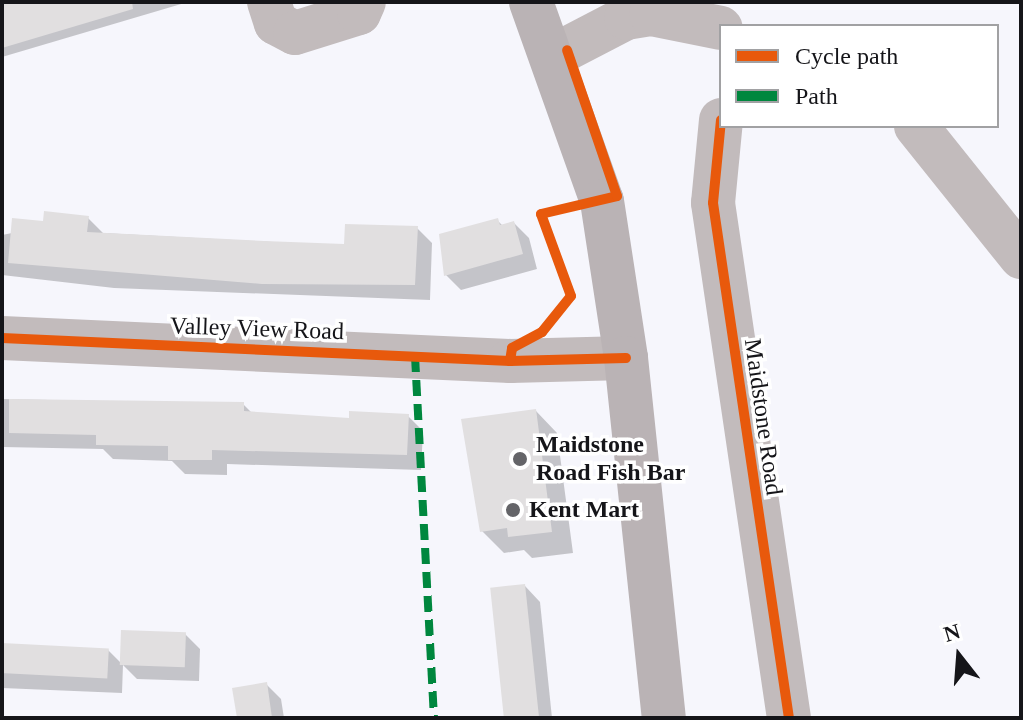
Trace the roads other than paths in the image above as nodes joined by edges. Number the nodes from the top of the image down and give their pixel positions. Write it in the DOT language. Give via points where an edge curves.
graph roads {
  1 [pos="269,2"];
  2 [pos="364,2"];
  3 [pos="531,2"];
  4 [pos="719,28"];
  5 [pos="553,56"];
  6 [pos="720,128"];
  7 [pos="918,128"];
  8 [pos="1021,257"];
  9 [pos="2,338"];
  10 [pos="626,358"];
  11 [pos="664,718"];
  12 [pos="789,718"];
  1 -- 2 [label="street" via="276,23 295,33 359,13"];
  3 -- 5 [label="main road"];
  4 -- 5 [label="street" via="651,14 626,18"];
  5 -- 10 [label="main road" via="602,201"];
  6 -- 12 [label="street, Maidstone Road" via="713,203"];
  7 -- 8 [label="street"];
  9 -- 10 [label="street, Valley View Road" via="510,361"];
  10 -- 11 [label="main road"];
}
